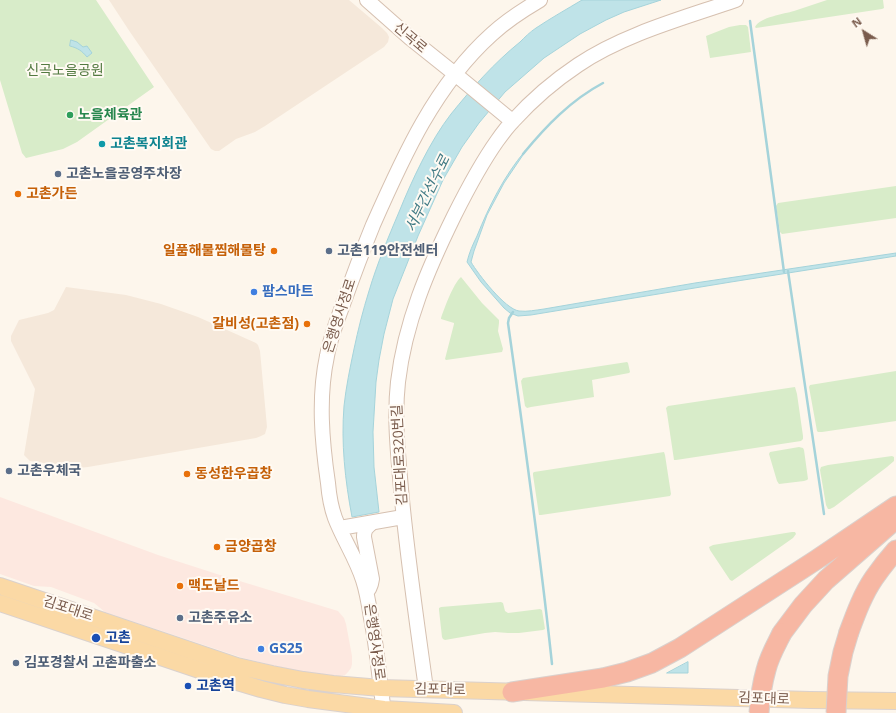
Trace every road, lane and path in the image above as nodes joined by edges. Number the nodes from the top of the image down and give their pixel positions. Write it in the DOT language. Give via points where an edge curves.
graph roads {
  1 [pos="367,0"];
  2 [pos="540,0"];
  3 [pos="736,0"];
  4 [pos="459,77"];
  5 [pos="508,118"];
  6 [pos="896,506"];
  7 [pos="403,517"];
  8 [pos="896,520"];
  9 [pos="373,522"];
  10 [pos="340,528"];
  11 [pos="896,550"];
  12 [pos="0,586"];
  13 [pos="366,592"];
  14 [pos="0,603"];
  15 [pos="381,688"];
  16 [pos="426,689"];
  17 [pos="512,692"];
  18 [pos="896,701"];
  19 [pos="384,711"];
  20 [pos="454,713"];
  21 [pos="758,713"];
  22 [pos="836,713"];
  1 -- 4 [label="street, 신곡로"];
  2 -- 4 [label="street, 은행영사정로" via="516,14 477,48"];
  3 -- 5 [label="street, 김포대로320번길" via="614,44 578,64"];
  4 -- 5 [label="street, 신곡로"];
  4 -- 10 [label="street, 은행영사정로" via="429,111 395,177 350,283 326,357 322,392 322,431 331,502"];
  5 -- 7 [label="street, 김포대로320번길" via="460,203 439,247 411,319 396,404"];
  6 -- 17 [label="highway" via="687,644 652,663 603,678"];
  7 -- 9 [label="street"];
  7 -- 16 [label="street, 김포대로320번길"];
  8 -- 21 [label="highway, bridge" via="826,580 782,633 766,669"];
  9 -- 10 [label="street"];
  9 -- 13 [label="street" via="364,533 372,579"];
  10 -- 13 [label="street, 은행영사정로" via="356,562"];
  11 -- 22 [label="highway, bridge" via="874,578 848,632 838,676"];
  12 -- 15 [label="main road, 김포대로" via="237,666 303,680"];
  13 -- 15 [label="street, 은행영사정로" via="376,643"];
  14 -- 19 [label="main road, 김포대로" via="261,689"];
  15 -- 16 [label="main road, 김포대로"];
  15 -- 19 [label="street, 은행영사정로"];
  16 -- 17 [label="main road, 김포대로"];
  17 -- 18 [label="main road, 김포대로"];
  19 -- 20 [label="main road, 김포대로"];
}
